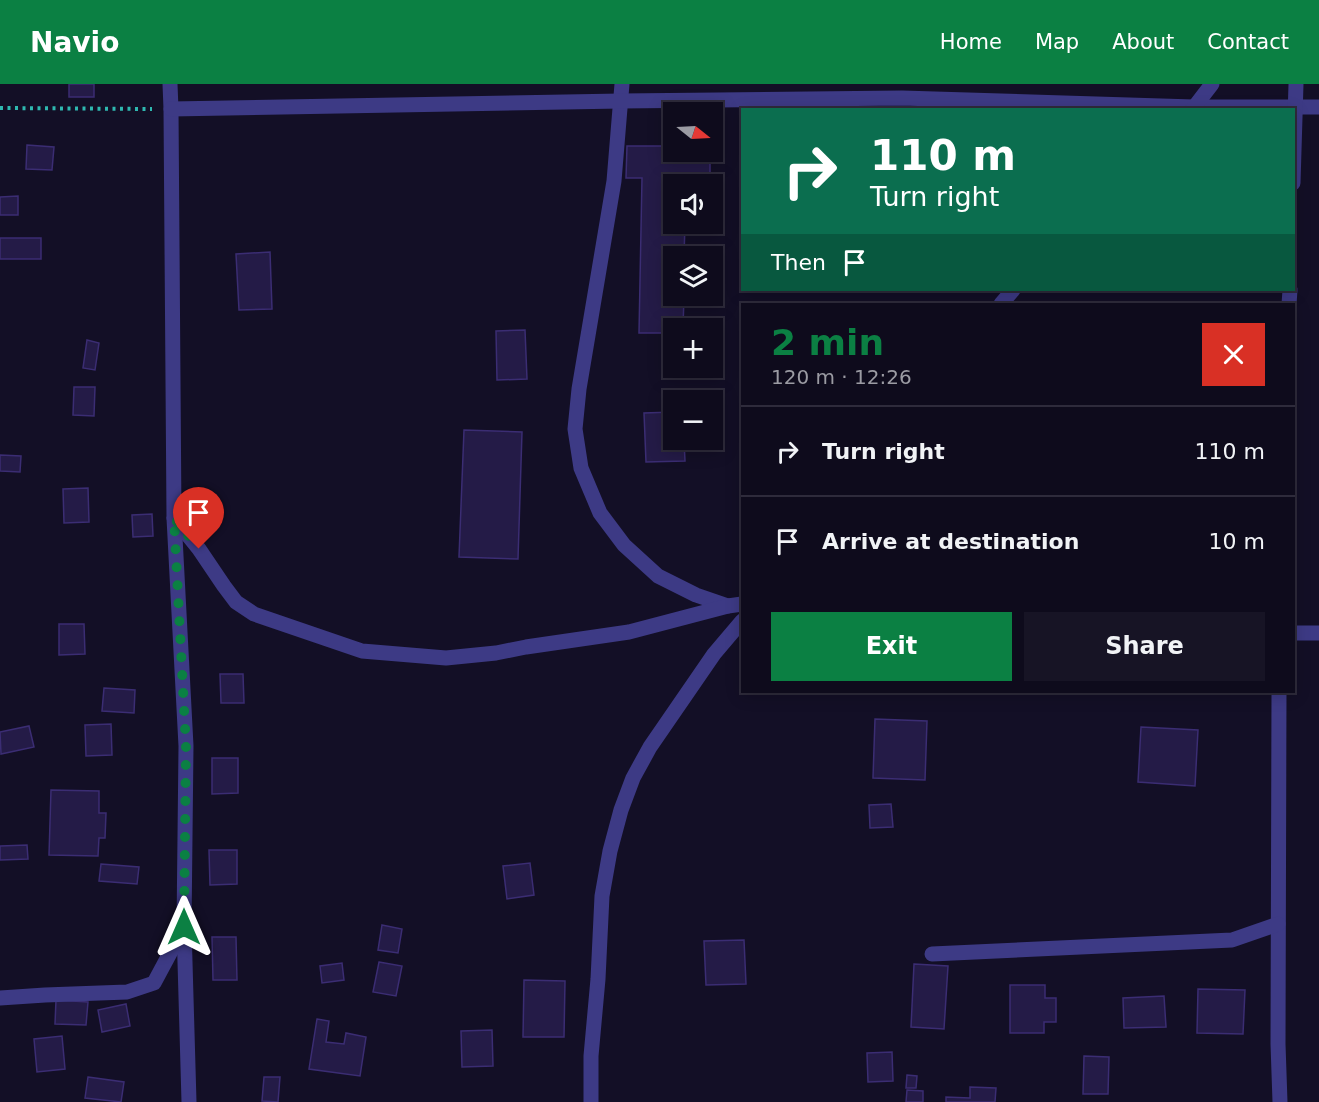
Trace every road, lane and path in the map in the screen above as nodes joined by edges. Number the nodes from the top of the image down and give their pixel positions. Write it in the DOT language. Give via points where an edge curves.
graph roads {
  1 [pos="170,84"];
  2 [pos="622,84"];
  3 [pos="1212,84"];
  4 [pos="1296,84"];
  5 [pos="621,100"];
  6 [pos="1295,107"];
  7 [pos="1319,107"];
  8 [pos="0,108"];
  9 [pos="1193,108"];
  10 [pos="171,109"];
  11 [pos="1012,291"];
  12 [pos="1002,303"];
  13 [pos="174,518"];
  14 [pos="735,605"];
  15 [pos="741,622"];
  16 [pos="1295,633"];
  17 [pos="1319,633"];
  18 [pos="1279,693"];
  19 [pos="1278,924"];
  20 [pos="184,927"];
  21 [pos="932,954"];
  22 [pos="0,998"];
  23 [pos="189,1102"];
  24 [pos="591,1102"];
  25 [pos="1280,1102"];
  1 -- 10 [label="street"];
  2 -- 5 [label="street"];
  3 -- 9 [label="street"];
  4 -- 6 [label="street"];
  5 -- 9 [label="street" via="902,98"];
  5 -- 10 [label="street"];
  5 -- 14 [label="street" via="615,181 579,389 575,429 580,468 600,513 624,545 658,576 696,595"];
  6 -- 7 [label="street"];
  6 -- 9 [label="street"];
  8 -- 10 [label="path"];
  10 -- 13 [label="street"];
  11 -- 12 [label="street"];
  13 -- 14 [label="street" via="236,602 254,614 362,651 446,658 496,653 629,632"];
  13 -- 20 [label="street" via="186,746"];
  15 -- 24 [label="street" via="714,654 650,747 621,810 602,896"];
  16 -- 17 [label="street"];
  18 -- 19 [label="street"];
  19 -- 21 [label="street" via="1232,940"];
  19 -- 25 [label="street"];
  20 -- 22 [label="street" via="154,983 127,992"];
  20 -- 23 [label="street"];
}
